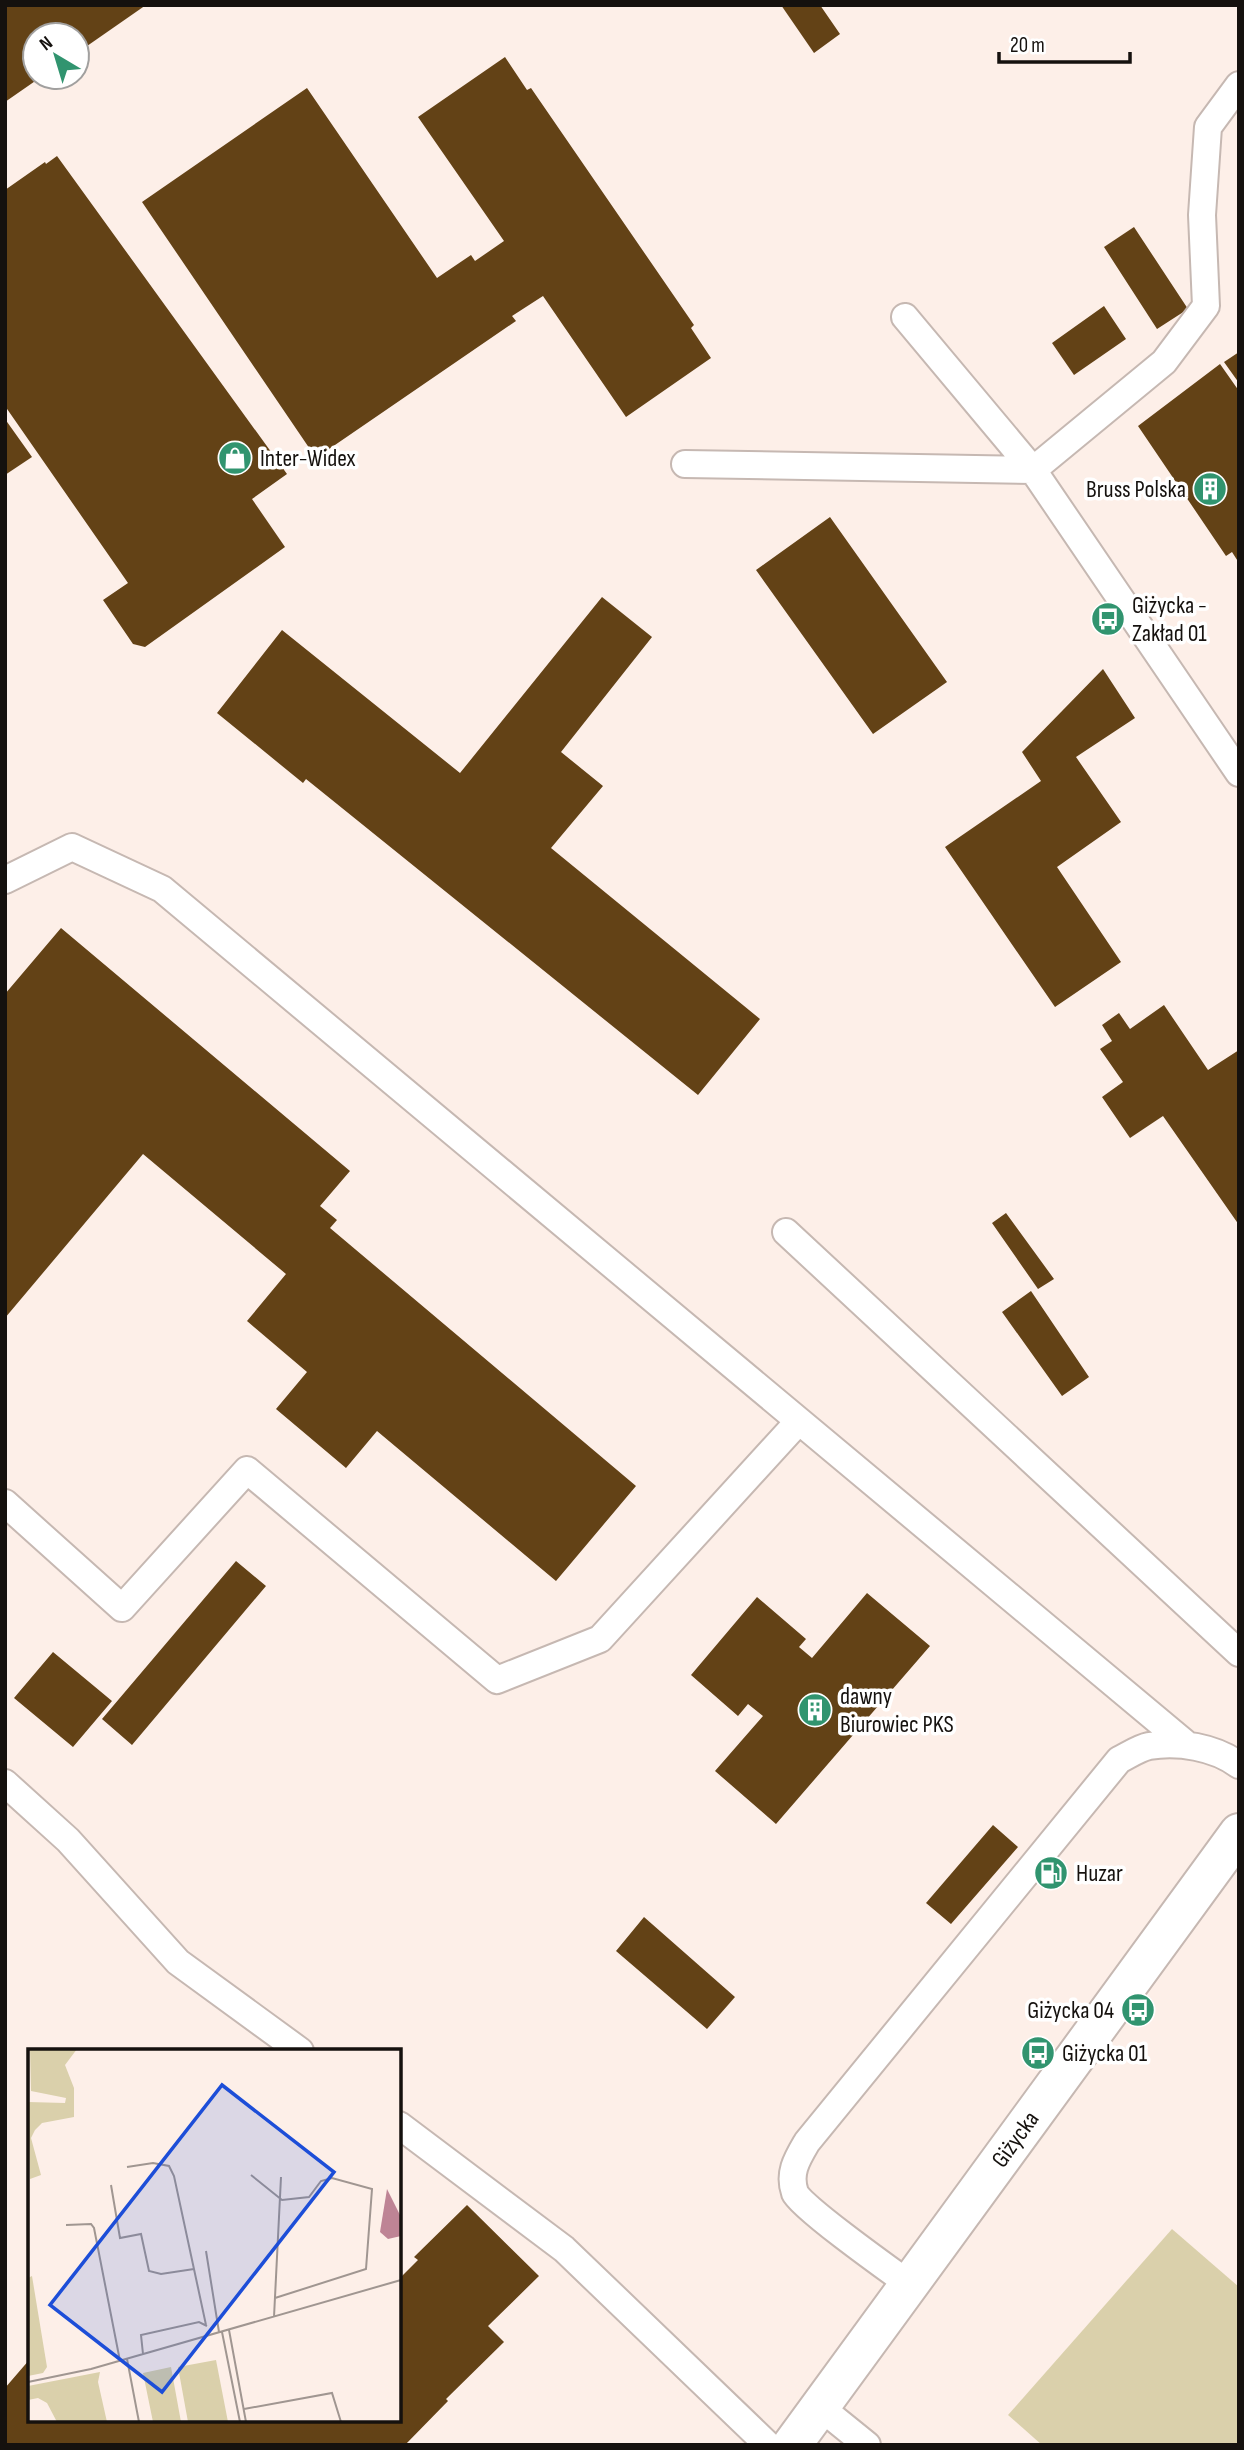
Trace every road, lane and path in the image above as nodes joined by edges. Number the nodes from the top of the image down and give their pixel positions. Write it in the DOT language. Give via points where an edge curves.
graph roads {
  1 [pos="1239,85"];
  2 [pos="905,317"];
  3 [pos="685,464"];
  4 [pos="1033,470"];
  5 [pos="1239,773"];
  6 [pos="5,880"];
  7 [pos="786,1232"];
  8 [pos="799,1421"];
  9 [pos="5,1503"];
  10 [pos="1239,1653"];
  11 [pos="1186,1744"];
  12 [pos="1239,1765"];
  13 [pos="5,1783"];
  14 [pos="1239,1833"];
  15 [pos="296,2049"];
  16 [pos="401,2127"];
  17 [pos="909,2284"];
  18 [pos="820,2407"];
  19 [pos="768,2445"];
  20 [pos="792,2445"];
  21 [pos="867,2445"];
  1 -- 4 [label="lane" via="1208,127 1202,215 1206,306 1164,362"];
  2 -- 4 [label="lane"];
  3 -- 4 [label="lane"];
  4 -- 5 [label="lane"];
  6 -- 8 [label="lane" via="72,847 162,889"];
  7 -- 10 [label="lane"];
  8 -- 9 [label="lane" via="600,1639 496,1680 247,1470 122,1608"];
  8 -- 11 [label="lane"];
  11 -- 12 [label="lane"];
  11 -- 17 [label="lane" via="1148,1746 1119,1760 807,2143 792,2170 795,2195"];
  13 -- 15 [label="lane" via="68,1840 178,1962"];
  14 -- 17 [label="street, Giżycka"];
  16 -- 19 [label="lane" via="564,2249"];
  17 -- 18 [label="street, Giżycka"];
  18 -- 20 [label="street, Giżycka"];
  18 -- 21 [label="lane"];
}
